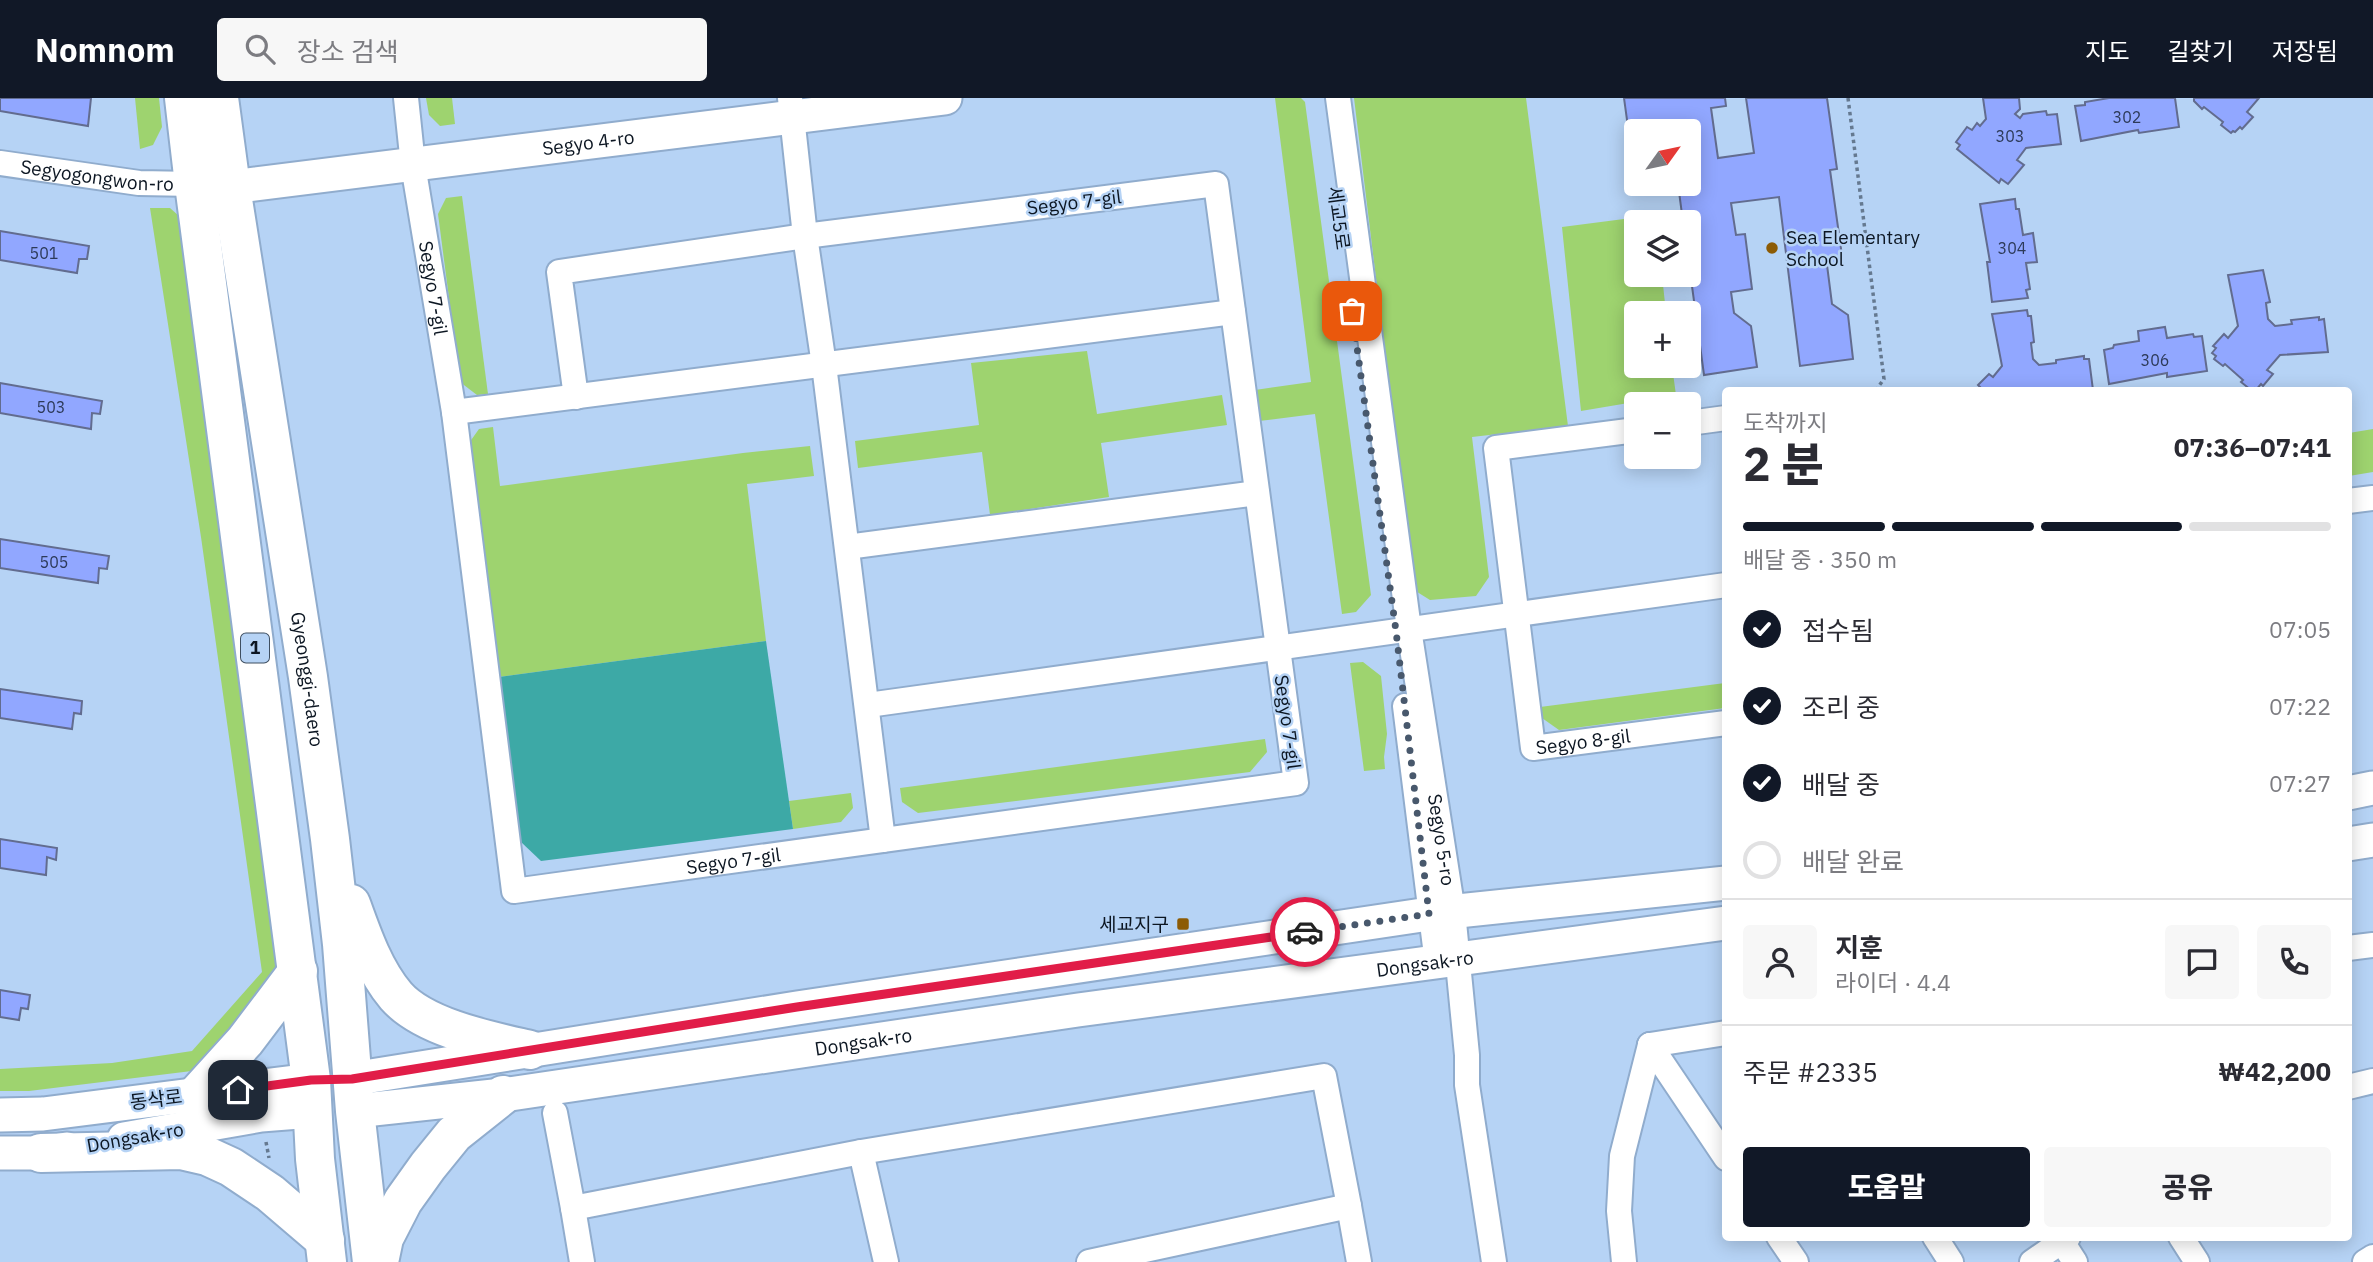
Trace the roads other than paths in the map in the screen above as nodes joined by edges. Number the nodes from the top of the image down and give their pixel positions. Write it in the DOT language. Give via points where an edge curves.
graph roads {
  1 [pos="184,98"];
  2 [pos="219,98"];
  3 [pos="405,98"];
  4 [pos="945,98"];
  5 [pos="1322,98"];
  6 [pos="1338,98"];
  7 [pos="791,107"];
  8 [pos="0,163"];
  9 [pos="413,165"];
  10 [pos="194,184"];
  11 [pos="231,187"];
  12 [pos="805,236"];
  13 [pos="1233,312"];
  14 [pos="824,365"];
  15 [pos="576,397"];
  16 [pos="454,412"];
  17 [pos="1722,419"];
  18 [pos="1701,421"];
  19 [pos="1624,432"];
  20 [pos="1257,493"];
  21 [pos="2373,498"];
  22 [pos="2352,501"];
  23 [pos="846,547"];
  24 [pos="1722,586"];
  25 [pos="1517,615"];
  26 [pos="1403,630"];
  27 [pos="1278,649"];
  28 [pos="868,705"];
  29 [pos="1722,724"];
  30 [pos="2373,788"];
  31 [pos="2352,792"];
  32 [pos="330,839"];
  33 [pos="883,840"];
  34 [pos="2373,840"];
  35 [pos="2352,843"];
  36 [pos="1722,883"];
  37 [pos="1441,913"];
  38 [pos="1722,924"];
  39 [pos="2373,945"];
  40 [pos="2352,948"];
  41 [pos="1447,961"];
  42 [pos="298,971"];
  43 [pos="1722,1034"];
  44 [pos="1650,1045"];
  45 [pos="530,1050"];
  46 [pos="2373,1081"];
  47 [pos="2352,1086"];
  48 [pos="197,1094"];
  49 [pos="312,1095"];
  50 [pos="354,1095"];
  51 [pos="503,1096"];
  52 [pos="555,1113"];
  53 [pos="0,1115"];
  54 [pos="861,1152"];
  55 [pos="1722,1152"];
  56 [pos="0,1153"];
  57 [pos="41,1153"];
  58 [pos="1349,1206"];
  59 [pos="573,1208"];
  60 [pos="1782,1241"];
  61 [pos="1938,1241"];
  62 [pos="2184,1241"];
  63 [pos="2066,1245"];
  64 [pos="326,1251"];
  65 [pos="2373,1257"];
  66 [pos="372,1262"];
  67 [pos="379,1262"];
  68 [pos="582,1262"];
  69 [pos="887,1262"];
  70 [pos="1089,1262"];
  71 [pos="1359,1262"];
  72 [pos="1494,1262"];
  73 [pos="1624,1262"];
  74 [pos="1796,1262"];
  75 [pos="1951,1262"];
  76 [pos="2032,1262"];
  77 [pos="2197,1262"];
  78 [pos="2365,1262"];
  1 -- 10 [label="main road, 1"];
  2 -- 11 [label="main road, Gyeonggi-daero"];
  3 -- 9 [label="street, Segyo 7-gil"];
  4 -- 7 [label="main road, Segyo 4-ro"];
  5 -- 26 [label="street, 세교5로"];
  6 -- 26 [label="street, Segyo 5-ro"];
  7 -- 9 [label="main road, Segyo 4-ro"];
  7 -- 12 [label="street"];
  8 -- 10 [label="street, Segyogongwon-ro" via="139,183"];
  9 -- 11 [label="main road, Segyo 4-ro"];
  9 -- 16 [label="street, Segyo 7-gil"];
  10 -- 11 [label="main road, Segyo 4-ro"];
  10 -- 42 [label="main road, 1"];
  11 -- 32 [label="main road, Gyeonggi-daero"];
  12 -- 13 [label="street, Segyo 7-gil" via="1216,184"];
  12 -- 14 [label="street"];
  12 -- 15 [label="street, Segyo 7-gil" via="559,272"];
  13 -- 14 [label="street"];
  13 -- 20 [label="street, Segyo 7-gil"];
  14 -- 15 [label="street"];
  14 -- 23 [label="street"];
  15 -- 16 [label="street"];
  16 -- 33 [label="street, Segyo 7-gil" via="514,891"];
  17 -- 18 [label="street"];
  19 -- 25 [label="street, Segyo 8-gil" via="1496,448"];
  20 -- 23 [label="street"];
  20 -- 27 [label="street, Segyo 7-gil"];
  21 -- 22 [label="street"];
  23 -- 28 [label="street"];
  24 -- 25 [label="street"];
  25 -- 26 [label="street"];
  25 -- 29 [label="street, Segyo 8-gil" via="1533,748"];
  26 -- 27 [label="street, Segyo 7-gil"];
  26 -- 37 [label="street, Segyo 5-ro"];
  27 -- 28 [label="street, Segyo 7-gil"];
  27 -- 33 [label="street, Segyo 7-gil" via="1296,783"];
  28 -- 33 [label="street"];
  30 -- 31 [label="main road"];
  32 -- 45 [label="main road" via="361,934 397,998 468,1036"];
  32 -- 50 [label="main road, Gyeonggi-daero"];
  34 -- 35 [label="main road"];
  36 -- 37 [label="main road"];
  37 -- 41 [label="street"];
  37 -- 45 [label="main road"];
  38 -- 41 [label="main road, Dongsak-ro"];
  39 -- 40 [label="street"];
  41 -- 51 [label="main road, Dongsak-ro" via="1078,1010"];
  41 -- 72 [label="street" via="1467,1055 1467,1085"];
  42 -- 48 [label="main road"];
  42 -- 49 [label="main road, 1"];
  43 -- 44 [label="street"];
  44 -- 55 [label="street"];
  44 -- 73 [label="street" via="1622,1156 1619,1211"];
  45 -- 50 [label="main road"];
  46 -- 47 [label="street"];
  48 -- 49 [label="main road, 동삭로"];
  48 -- 53 [label="main road, 동삭로" via="43,1114"];
  49 -- 50 [label="main road"];
  49 -- 57 [label="main road, Dongsak-ro" via="261,1115"];
  49 -- 64 [label="main road, 1"];
  50 -- 51 [label="main road, Dongsak-ro"];
  50 -- 66 [label="main road, Gyeonggi-daero"];
  51 -- 67 [label="main road" via="454,1134 428,1166 384,1238"];
  52 -- 59 [label="street"];
  54 -- 58 [label="street" via="1324,1076"];
  54 -- 59 [label="street"];
  54 -- 69 [label="street"];
  56 -- 57 [label="main road, Dongsak-ro"];
  57 -- 64 [label="main road" via="181,1150 207,1156 270,1193"];
  58 -- 70 [label="street"];
  58 -- 71 [label="street"];
  59 -- 68 [label="street"];
  60 -- 74 [label="street"];
  61 -- 75 [label="street"];
  62 -- 77 [label="street"];
  63 -- 76 [label="street"];
  65 -- 78 [label="street"];
}
